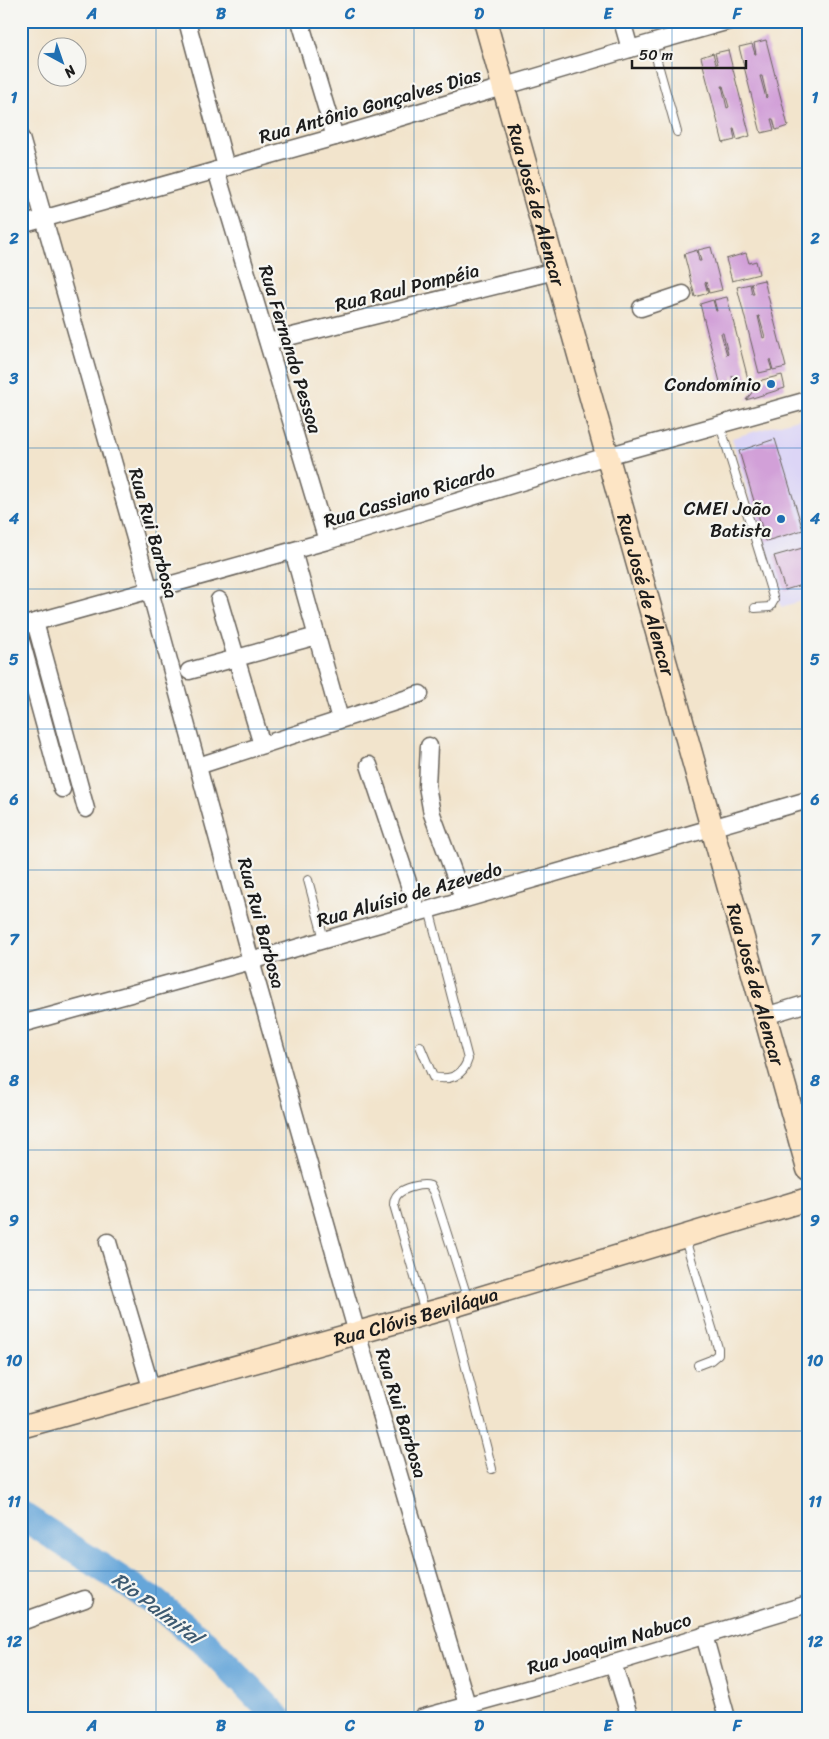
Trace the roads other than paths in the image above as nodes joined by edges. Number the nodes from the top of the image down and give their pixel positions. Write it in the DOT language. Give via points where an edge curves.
graph roads {
  1 [pos="187,21"];
  2 [pos="300,21"];
  3 [pos="484,21"];
  4 [pos="622,21"];
  5 [pos="729,21"];
  6 [pos="652,43"];
  7 [pos="630,49"];
  8 [pos="503,86"];
  9 [pos="676,132"];
  10 [pos="334,137"];
  11 [pos="21,138"];
  12 [pos="221,168"];
  13 [pos="44,218"];
  14 [pos="21,225"];
  15 [pos="555,271"];
  16 [pos="683,294"];
  17 [pos="641,308"];
  18 [pos="268,342"];
  19 [pos="808,400"];
  20 [pos="720,425"];
  21 [pos="607,456"];
  22 [pos="327,541"];
  23 [pos="293,550"];
  24 [pos="150,591"];
  25 [pos="219,600"];
  26 [pos="755,608"];
  27 [pos="28,624"];
  28 [pos="317,636"];
  29 [pos="21,640"];
  30 [pos="237,659"];
  31 [pos="189,671"];
  32 [pos="420,694"];
  33 [pos="340,719"];
  34 [pos="262,745"];
  35 [pos="429,746"];
  36 [pos="369,765"];
  37 [pos="198,766"];
  38 [pos="62,790"];
  39 [pos="808,800"];
  40 [pos="86,809"];
  41 [pos="712,828"];
  42 [pos="308,880"];
  43 [pos="463,898"];
  44 [pos="424,910"];
  45 [pos="324,939"];
  46 [pos="251,961"];
  47 [pos="808,1003"];
  48 [pos="765,1016"];
  49 [pos="21,1024"];
  50 [pos="420,1046"];
  51 [pos="808,1169"];
  52 [pos="808,1199"];
  53 [pos="684,1237"];
  54 [pos="108,1242"];
  55 [pos="459,1305"];
  56 [pos="425,1314"];
  57 [pos="357,1333"];
  58 [pos="698,1365"];
  59 [pos="152,1391"];
  60 [pos="21,1427"];
  61 [pos="492,1468"];
  62 [pos="86,1599"];
  63 [pos="808,1604"];
  64 [pos="21,1622"];
  65 [pos="704,1635"];
  66 [pos="613,1663"];
  67 [pos="469,1711"];
  68 [pos="421,1718"];
  69 [pos="630,1718"];
  70 [pos="727,1718"];
  1 -- 12 [label="street, Rua Fernando Pessoa"];
  2 -- 10 [label="street"];
  3 -- 8 [label="street, Rua José de Alencar"];
  4 -- 7 [label="street"];
  5 -- 6 [label="street, Rua Antônio Gonçalves Dias"];
  6 -- 7 [label="street, Rua Antônio Gonçalves Dias"];
  6 -- 9 [label="lane"];
  7 -- 8 [label="street, Rua Antônio Gonçalves Dias"];
  8 -- 10 [label="street, Rua Antônio Gonçalves Dias"];
  8 -- 15 [label="street, Rua José de Alencar"];
  10 -- 12 [label="street, Rua Antônio Gonçalves Dias"];
  11 -- 13 [label="street, Rua Rui Barbosa"];
  12 -- 13 [label="street, Rua Antônio Gonçalves Dias"];
  12 -- 18 [label="street, Rua Fernando Pessoa"];
  13 -- 14 [label="street, Rua Antônio Gonçalves Dias"];
  13 -- 24 [label="street, Rua Rui Barbosa"];
  15 -- 18 [label="street, Rua Raul Pompéia"];
  15 -- 21 [label="street, Rua José de Alencar"];
  16 -- 17 [label="street"];
  18 -- 22 [label="street, Rua Fernando Pessoa"];
  19 -- 20 [label="street, Rua Cassiano Ricardo"];
  20 -- 21 [label="street, Rua Cassiano Ricardo"];
  20 -- 26 [label="lane" via="774,600 770,607"];
  21 -- 22 [label="street, Rua Cassiano Ricardo"];
  21 -- 41 [label="street, Rua José de Alencar"];
  22 -- 23 [label="street, Rua Cassiano Ricardo"];
  23 -- 24 [label="street, Rua Cassiano Ricardo"];
  23 -- 28 [label="street"];
  24 -- 27 [label="street, Rua Cassiano Ricardo"];
  24 -- 37 [label="street, Rua Rui Barbosa"];
  25 -- 30 [label="street"];
  27 -- 40 [label="street"];
  28 -- 30 [label="street"];
  28 -- 33 [label="street"];
  29 -- 38 [label="street"];
  30 -- 31 [label="street"];
  30 -- 34 [label="street"];
  32 -- 33 [label="street"];
  33 -- 34 [label="street"];
  34 -- 37 [label="street"];
  35 -- 43 [label="street" via="427,786 432,814"];
  36 -- 44 [label="street"];
  37 -- 46 [label="street, Rua Rui Barbosa"];
  39 -- 41 [label="street, Rua Aluísio de Azevedo"];
  41 -- 43 [label="street, Rua Aluísio de Azevedo"];
  41 -- 48 [label="street, Rua José de Alencar"];
  42 -- 45 [label="lane"];
  43 -- 44 [label="street, Rua Aluísio de Azevedo"];
  44 -- 45 [label="street, Rua Aluísio de Azevedo"];
  44 -- 50 [label="lane" via="468,1059 465,1069 442,1079 433,1078"];
  45 -- 46 [label="street, Rua Aluísio de Azevedo"];
  46 -- 49 [label="street, Rua Aluísio de Azevedo"];
  46 -- 57 [label="street, Rua Rui Barbosa"];
  47 -- 48 [label="street"];
  48 -- 51 [label="street, Rua José de Alencar"];
  52 -- 53 [label="street, Rua Clóvis Beviláqua"];
  53 -- 55 [label="street, Rua Clóvis Beviláqua"];
  53 -- 58 [label="lane" via="718,1348 718,1354 711,1360"];
  54 -- 59 [label="street"];
  55 -- 56 [label="street, Rua Clóvis Beviláqua"];
  55 -- 56 [label="lane" via="434,1193 425,1184 400,1192 394,1205"];
  55 -- 61 [label="lane"];
  56 -- 57 [label="street, Rua Clóvis Beviláqua"];
  57 -- 59 [label="street, Rua Clóvis Beviláqua"];
  57 -- 67 [label="street, Rua Rui Barbosa"];
  59 -- 60 [label="street, Rua Clóvis Beviláqua"];
  62 -- 64 [label="street"];
  63 -- 65 [label="street, Rua Joaquim Nabuco"];
  65 -- 66 [label="street, Rua Joaquim Nabuco"];
  65 -- 70 [label="street"];
  66 -- 67 [label="street, Rua Joaquim Nabuco"];
  66 -- 69 [label="street"];
  67 -- 68 [label="street, Rua Joaquim Nabuco"];
}
